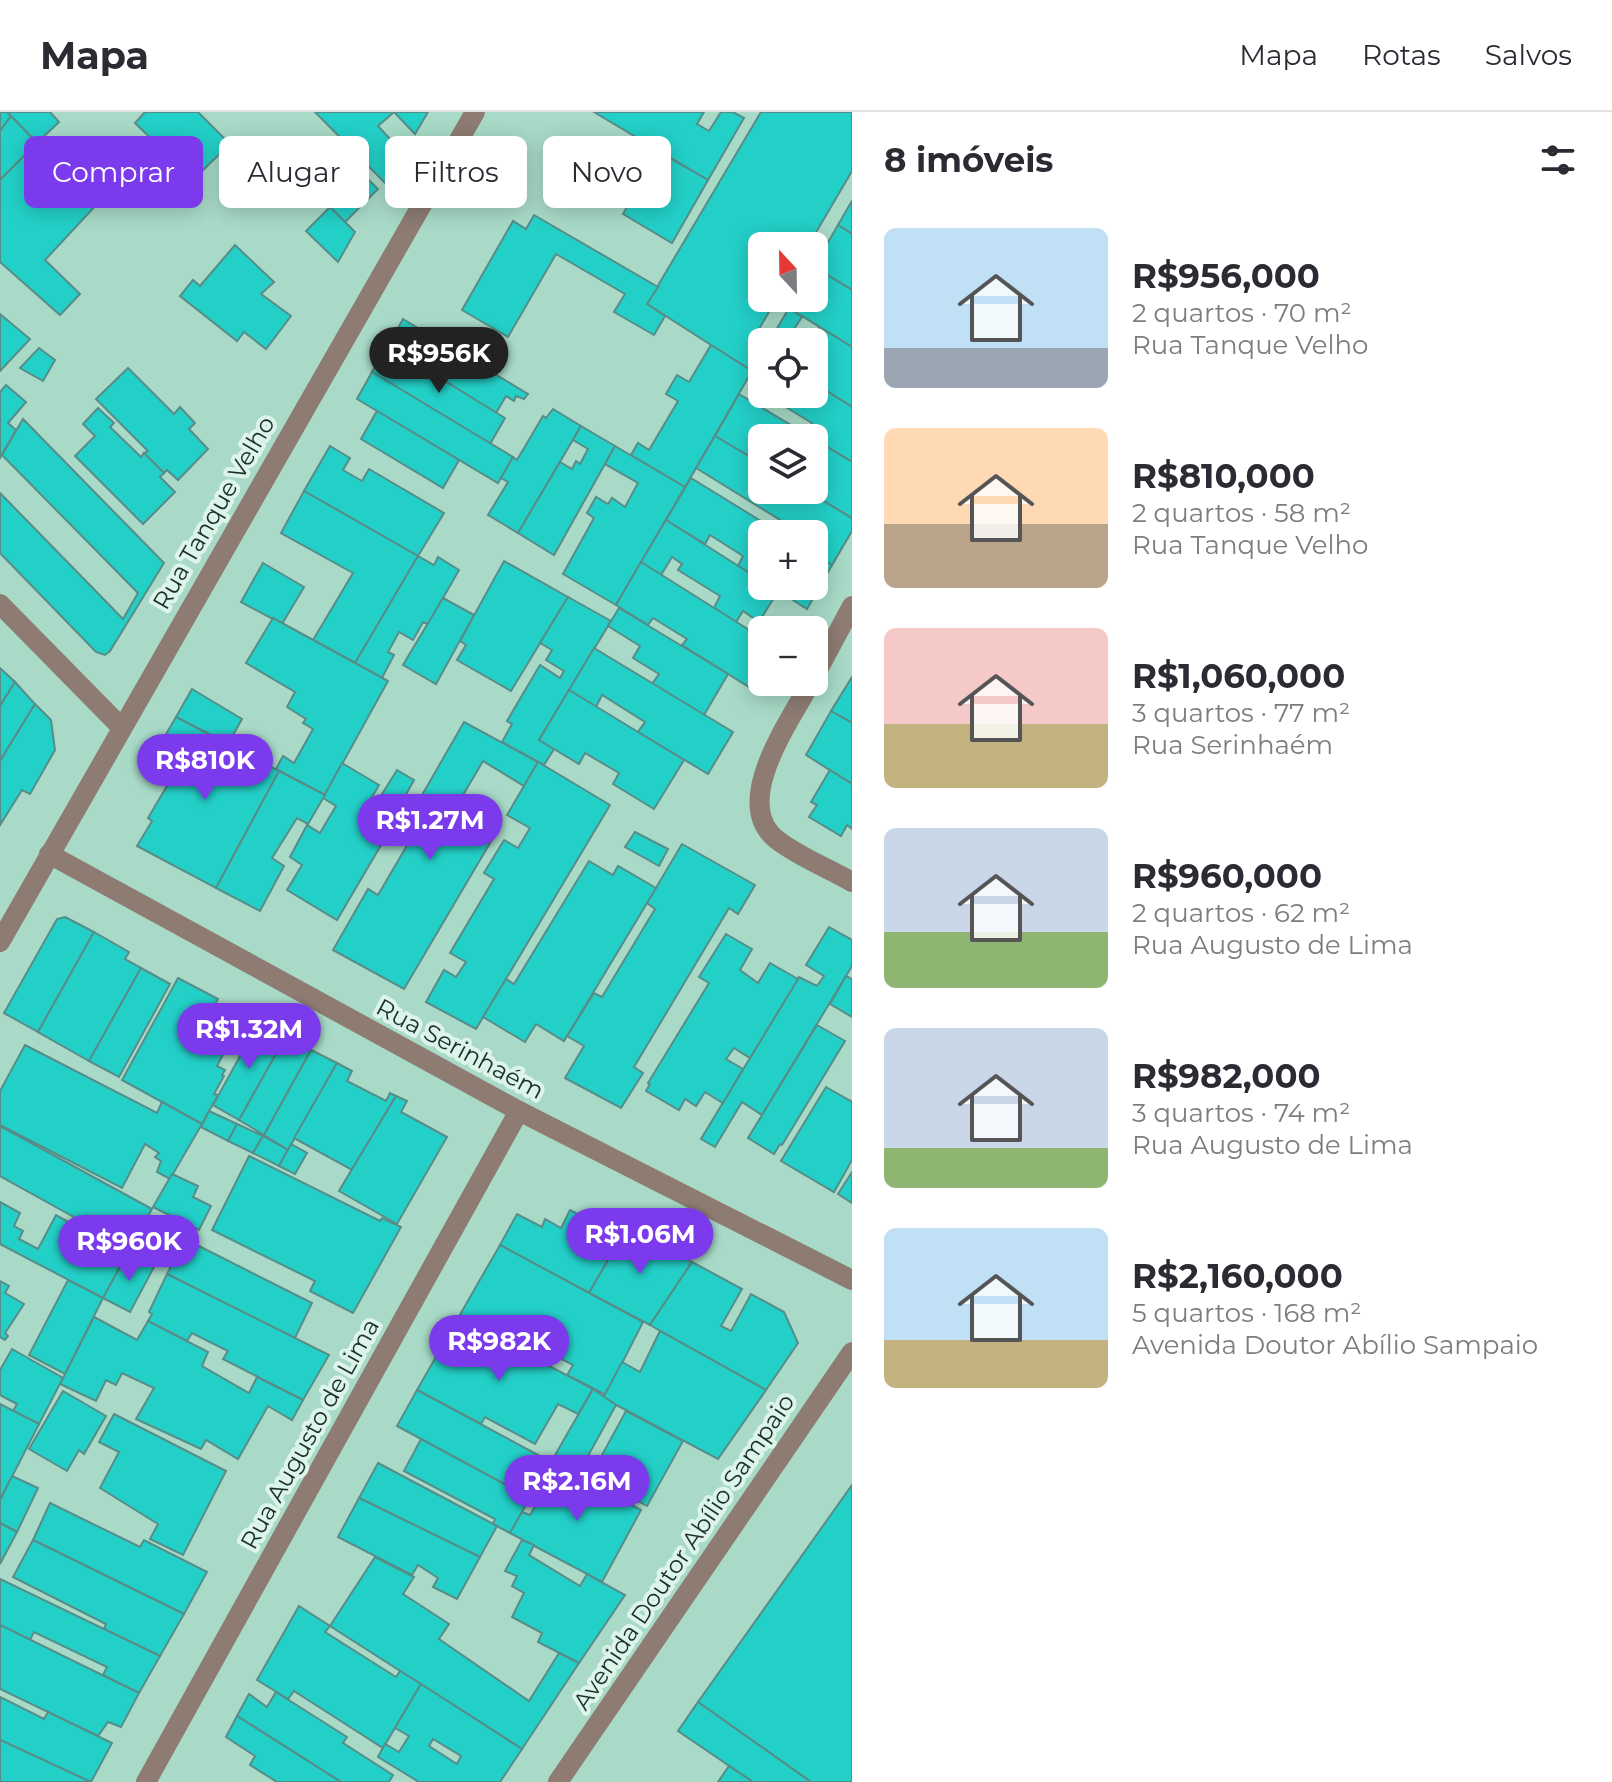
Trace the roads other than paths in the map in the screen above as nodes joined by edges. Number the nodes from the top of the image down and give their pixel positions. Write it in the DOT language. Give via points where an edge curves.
graph roads {
  1 [pos="475,112"];
  2 [pos="0,604"];
  3 [pos="852,606"];
  4 [pos="828,652"];
  5 [pos="804,696"];
  6 [pos="121,727"];
  7 [pos="49,854"];
  8 [pos="852,882"];
  9 [pos="0,942"];
  10 [pos="519,1111"];
  11 [pos="852,1280"];
  12 [pos="852,1352"];
  13 [pos="146,1782"];
  14 [pos="558,1782"];
  1 -- 6 [label="street, Rua Tanque Velho"];
  2 -- 6 [label="street"];
  3 -- 4 [label="street"];
  5 -- 8 [label="street" via="759,787 758,808 764,827 777,840"];
  6 -- 7 [label="street, Rua Tanque Velho"];
  7 -- 9 [label="street, Rua Tanque Velho"];
  7 -- 10 [label="street, Rua Serinhaém"];
  10 -- 11 [label="street, Rua Serinhaém"];
  10 -- 13 [label="street, Rua Augusto de Lima"];
  12 -- 14 [label="street, Avenida Doutor Abílio Sampaio"];
}
